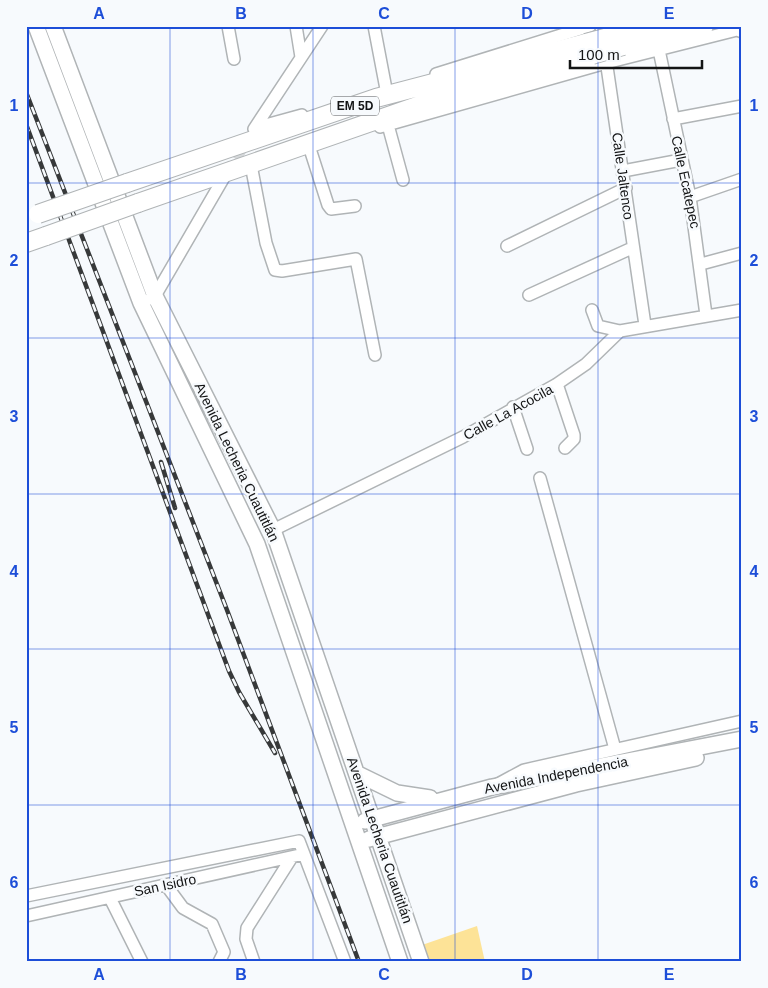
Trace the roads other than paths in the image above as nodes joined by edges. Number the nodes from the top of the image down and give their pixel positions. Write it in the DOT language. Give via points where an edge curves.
graph roads {
  1 [pos="36,26"];
  2 [pos="53,26"];
  3 [pos="228,26"];
  4 [pos="296,26"];
  5 [pos="322,26"];
  6 [pos="374,26"];
  7 [pos="601,26"];
  8 [pos="650,26"];
  9 [pos="703,26"];
  10 [pos="741,32"];
  11 [pos="621,40"];
  12 [pos="593,47"];
  13 [pos="659,50"];
  14 [pos="301,57"];
  15 [pos="234,59"];
  16 [pos="386,90"];
  17 [pos="742,106"];
  18 [pos="672,119"];
  19 [pos="388,125"];
  20 [pos="310,149"];
  21 [pos="682,160"];
  22 [pos="252,170"];
  23 [pos="623,171"];
  24 [pos="403,180"];
  25 [pos="742,180"];
  26 [pos="626,188"];
  27 [pos="690,197"];
  28 [pos="355,206"];
  29 [pos="32,216"];
  30 [pos="26,243"];
  31 [pos="506,246"];
  32 [pos="632,248"];
  33 [pos="742,254"];
  34 [pos="701,264"];
  35 [pos="529,295"];
  36 [pos="155,296"];
  37 [pos="141,303"];
  38 [pos="592,310"];
  39 [pos="742,310"];
  40 [pos="706,315"];
  41 [pos="645,325"];
  42 [pos="620,330"];
  43 [pos="375,354"];
  44 [pos="557,384"];
  45 [pos="513,407"];
  46 [pos="565,448"];
  47 [pos="527,449"];
  48 [pos="540,478"];
  49 [pos="273,530"];
  50 [pos="742,721"];
  51 [pos="742,739"];
  52 [pos="615,749"];
  53 [pos="742,749"];
  54 [pos="687,754"];
  55 [pos="358,774"];
  56 [pos="492,787"];
  57 [pos="441,800"];
  58 [pos="373,818"];
  59 [pos="352,825"];
  60 [pos="379,836"];
  61 [pos="358,842"];
  62 [pos="304,854"];
  63 [pos="292,857"];
  64 [pos="166,885"];
  65 [pos="26,896"];
  66 [pos="110,898"];
  67 [pos="26,916"];
  68 [pos="142,962"];
  69 [pos="219,962"];
  70 [pos="254,962"];
  71 [pos="345,962"];
  72 [pos="400,962"];
  73 [pos="421,962"];
  1 -- 37 [label="main road, Avenida Lecheria Cuautitlán"];
  2 -- 36 [label="main road, Avenida Lecheria Cuautitlán"];
  3 -- 15 [label="street"];
  4 -- 14 [label="street"];
  5 -- 14 [label="street"];
  6 -- 16 [label="street"];
  7 -- 12 [label="street, Calle Jaltenco"];
  8 -- 11 [label="highway, EM 5D"];
  9 -- 11 [label="highway, EM 5D"];
  10 -- 13 [label="street"];
  11 -- 12 [label="highway, EM 5D, bridge"];
  12 -- 13 [label="street"];
  12 -- 16 [label="street"];
  12 -- 19 [label="street"];
  12 -- 23 [label="street, Calle Jaltenco"];
  12 -- 29 [label="highway, EM 5D, bridge" via="376,98"];
  12 -- 30 [label="highway, EM 5D, bridge"];
  13 -- 18 [label="street, Calle Ecatepec"];
  14 -- 16 [label="street" via="252,132"];
  17 -- 18 [label="street"];
  18 -- 21 [label="street, Calle Ecatepec"];
  19 -- 20 [label="street"];
  19 -- 24 [label="street"];
  20 -- 22 [label="street"];
  20 -- 28 [label="street" via="331,209"];
  21 -- 23 [label="street"];
  21 -- 27 [label="street, Calle Ecatepec"];
  22 -- 36 [label="street" via="223,180"];
  22 -- 43 [label="street" via="266,243 275,270 356,259"];
  23 -- 26 [label="street, Calle Jaltenco"];
  25 -- 27 [label="street"];
  26 -- 31 [label="street"];
  26 -- 32 [label="street, Calle Jaltenco"];
  27 -- 34 [label="street, Calle Ecatepec"];
  32 -- 35 [label="street"];
  32 -- 41 [label="street, Calle Jaltenco"];
  33 -- 34 [label="street"];
  34 -- 40 [label="street, Calle Ecatepec"];
  36 -- 37 [label="street"];
  36 -- 49 [label="main road, Avenida Lecheria Cuautitlán"];
  37 -- 59 [label="main road, Avenida Lecheria Cuautitlán" via="257,544"];
  38 -- 42 [label="street" via="598,326"];
  39 -- 40 [label="street"];
  40 -- 41 [label="street"];
  41 -- 42 [label="street"];
  42 -- 44 [label="street, Calle La Acocila" via="586,364"];
  44 -- 45 [label="street, Calle La Acocila"];
  44 -- 46 [label="street" via="574,435"];
  45 -- 47 [label="street"];
  45 -- 49 [label="street, Calle La Acocila" via="463,437"];
  48 -- 52 [label="street"];
  49 -- 55 [label="main road, Avenida Lecheria Cuautitlán"];
  50 -- 52 [label="street"];
  51 -- 54 [label="main road, Avenida Independencia"];
  52 -- 56 [label="street" via="524,770"];
  53 -- 54 [label="main road, Avenida Independencia"];
  54 -- 56 [label="main road, Avenida Independencia"];
  54 -- 60 [label="main road, Avenida Independencia"];
  55 -- 57 [label="main road" via="397,793"];
  55 -- 58 [label="main road, Avenida Lecheria Cuautitlán"];
  56 -- 57 [label="main road, Avenida Independencia"];
  57 -- 58 [label="main road, Avenida Independencia"];
  58 -- 59 [label="main road"];
  58 -- 60 [label="main road, Avenida Lecheria Cuautitlán"];
  59 -- 61 [label="main road, Avenida Lecheria Cuautitlán"];
  60 -- 61 [label="main road"];
  60 -- 73 [label="main road, Avenida Lecheria Cuautitlán"];
  61 -- 72 [label="main road, Avenida Lecheria Cuautitlán"];
  62 -- 63 [label="street, San Isidro"];
  62 -- 65 [label="street, San Isidro" via="299,841"];
  62 -- 71 [label="street"];
  63 -- 64 [label="street, San Isidro"];
  63 -- 70 [label="street" via="246,928 246,939"];
  64 -- 66 [label="street, San Isidro"];
  64 -- 69 [label="street" via="184,908 212,924 224,952"];
  66 -- 67 [label="street, San Isidro"];
  66 -- 68 [label="street"];
}
